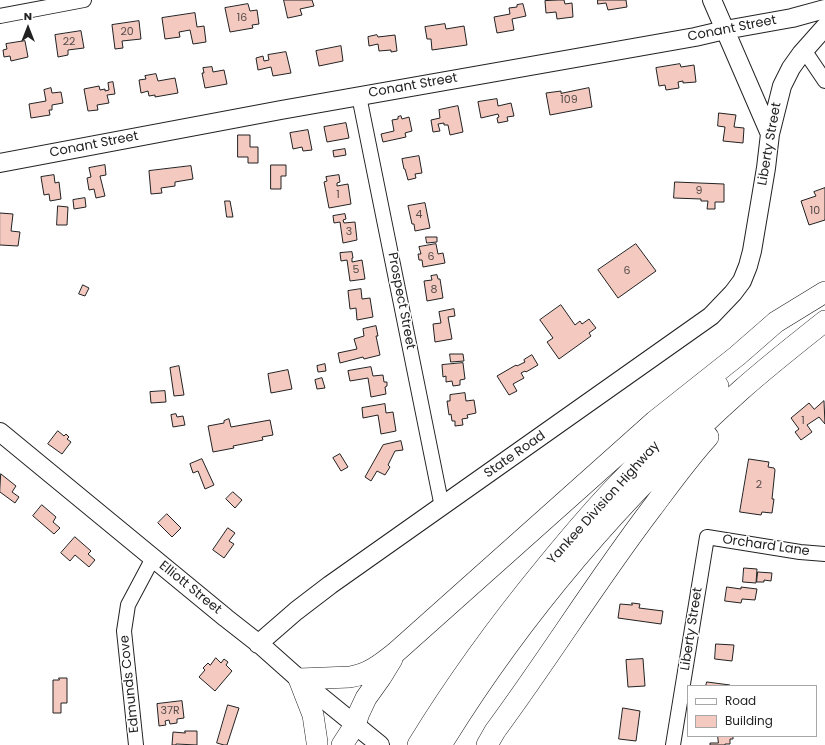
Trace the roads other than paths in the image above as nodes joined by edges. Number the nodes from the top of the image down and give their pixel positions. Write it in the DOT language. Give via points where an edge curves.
graph roads {
  1 [pos="84,0"];
  2 [pos="712,0"];
  3 [pos="825,9"];
  4 [pos="0,16"];
  5 [pos="825,27"];
  6 [pos="725,30"];
  7 [pos="804,50"];
  8 [pos="825,81"];
  9 [pos="359,96"];
  10 [pos="770,134"];
  11 [pos="0,163"];
  12 [pos="752,251"];
  13 [pos="825,293"];
  14 [pos="825,321"];
  15 [pos="825,326"];
  16 [pos="0,432"];
  17 [pos="442,507"];
  18 [pos="707,537"];
  19 [pos="825,554"];
  20 [pos="153,558"];
  21 [pos="258,644"];
  22 [pos="396,653"];
  23 [pos="299,679"];
  24 [pos="355,725"];
  25 [pos="440,734"];
  26 [pos="492,740"];
  27 [pos="136,745"];
  28 [pos="317,745"];
  29 [pos="342,745"];
  30 [pos="380,745"];
  31 [pos="418,745"];
  32 [pos="673,745"];
  1 -- 4 [label="street"];
  2 -- 6 [label="main road"];
  3 -- 6 [label="main road, Conant Street" via="792,18"];
  5 -- 7 [label="main road, Liberty Street"];
  6 -- 9 [label="main road, Conant Street"];
  6 -- 10 [label="main road"];
  7 -- 8 [label="street"];
  7 -- 10 [label="main road, Liberty Street" via="782,86"];
  9 -- 11 [label="main road, Conant Street"];
  9 -- 17 [label="street, Prospect Street"];
  10 -- 12 [label="main road, Liberty Street"];
  12 -- 17 [label="main road, State Road" via="742,281 711,316"];
  13 -- 22 [label="highway" via="776,322 655,420"];
  13 -- 25 [label="highway, Yankee Division Highway" via="720,384 616,486 572,535 490,638"];
  14 -- 25 [label="highway, Yankee Division Highway" via="742,389 618,511 576,560"];
  15 -- 26 [label="highway" via="738,404 706,439 614,559"];
  16 -- 20 [label="main road, Elliott Street"];
  17 -- 21 [label="main road, State Road" via="301,607"];
  18 -- 19 [label="street, Orchard Lane"];
  18 -- 32 [label="street, Liberty Street"];
  20 -- 21 [label="main road, Elliott Street"];
  20 -- 27 [label="street, Edmunds Cove" via="128,605 124,631"];
  21 -- 23 [label="main road, Elliott Street"];
  22 -- 23 [label="highway" via="374,669 356,676"];
  22 -- 24 [label="highway" via="366,698"];
  23 -- 24 [label="main road, Elliott Street"];
  23 -- 28 [label="highway" via="313,715"];
  24 -- 29 [label="highway"];
  24 -- 30 [label="main road, Elliott Street"];
  25 -- 31 [label="highway, Yankee Division Highway"];
}
